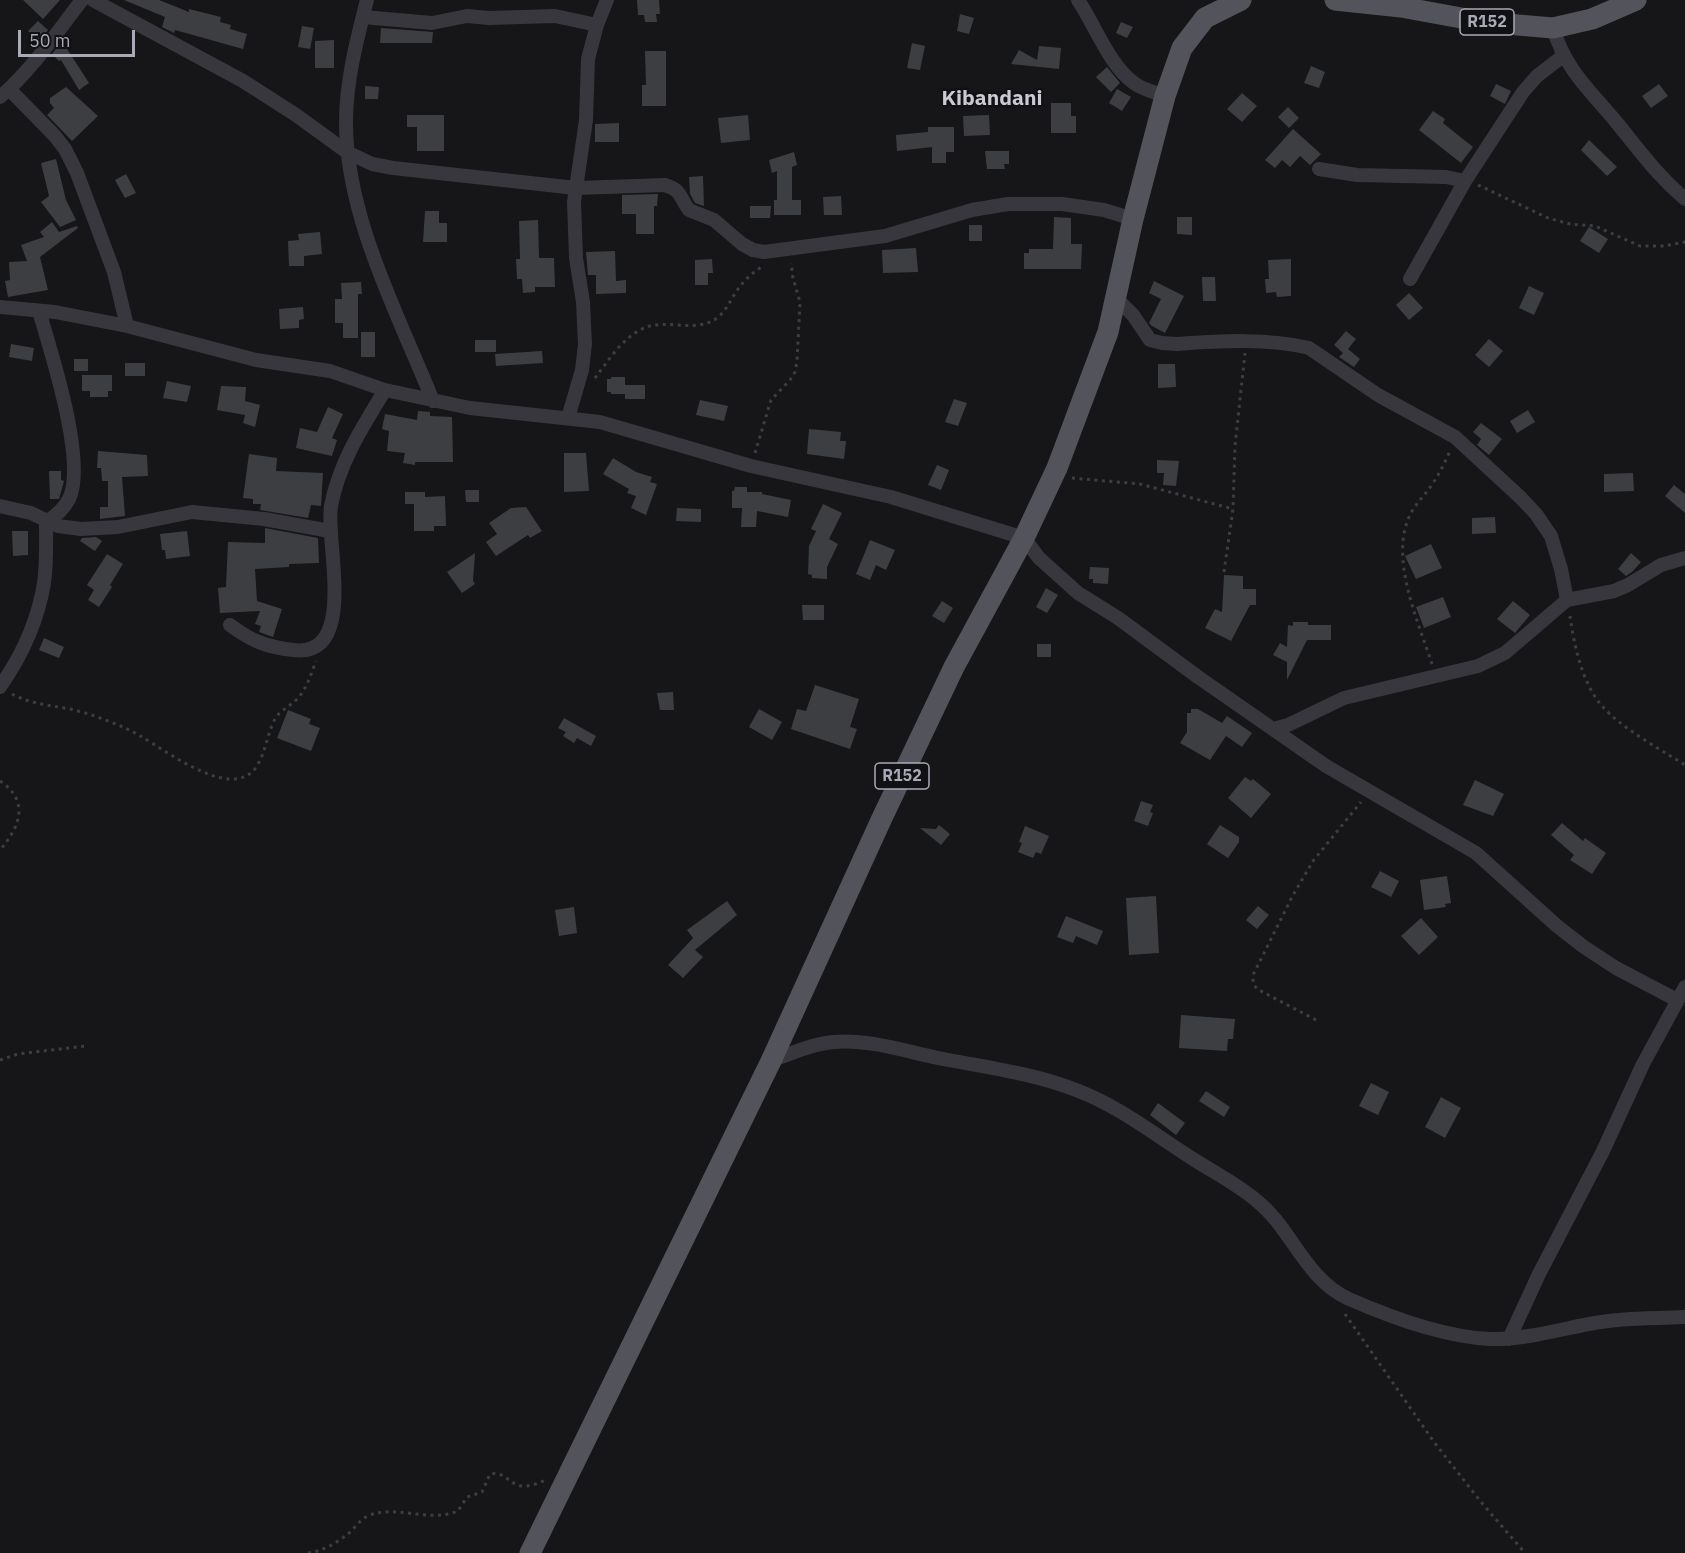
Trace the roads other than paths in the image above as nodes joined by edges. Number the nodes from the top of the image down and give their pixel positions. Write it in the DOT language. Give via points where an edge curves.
graph roads {
  1 [pos="82,0"];
  2 [pos="93,0"];
  3 [pos="367,0"];
  4 [pos="607,0"];
  5 [pos="1078,0"];
  6 [pos="1241,0"];
  7 [pos="1335,0"];
  8 [pos="1636,0"];
  9 [pos="363,17"];
  10 [pos="597,25"];
  11 [pos="1553,28"];
  12 [pos="1563,56"];
  13 [pos="4,93"];
  14 [pos="1165,96"];
  15 [pos="346,119"];
  16 [pos="324,134"];
  17 [pos="347,152"];
  18 [pos="1319,169"];
  19 [pos="1465,181"];
  20 [pos="576,188"];
  21 [pos="1685,199"];
  22 [pos="1133,219"];
  23 [pos="1410,279"];
  24 [pos="1115,297"];
  25 [pos="0,307"];
  26 [pos="39,311"];
  27 [pos="127,326"];
  28 [pos="385,390"];
  29 [pos="433,400"];
  30 [pos="568,418"];
  31 [pos="0,506"];
  32 [pos="46,522"];
  33 [pos="330,531"];
  34 [pos="1024,538"];
  35 [pos="1685,558"];
  36 [pos="1567,600"];
  37 [pos="230,625"];
  38 [pos="1,686"];
  39 [pos="1273,729"];
  40 [pos="1685,987"];
  41 [pos="1677,1000"];
  42 [pos="771,1061"];
  43 [pos="1685,1317"];
  44 [pos="1509,1339"];
  45 [pos="530,1553"];
  1 -- 13 [label="street"];
  2 -- 16 [label="street" via="243,81"];
  3 -- 9 [label="street"];
  4 -- 10 [label="street"];
  5 -- 14 [label="street" via="1109,52 1134,84"];
  6 -- 14 [label="main road, R152" via="1205,18 1182,48"];
  7 -- 11 [label="main road, R152"];
  8 -- 11 [label="main road, R152" via="1592,19"];
  9 -- 10 [label="street" via="432,22 467,16 555,16"];
  9 -- 15 [label="street"];
  10 -- 20 [label="street" via="588,59 586,120"];
  11 -- 12 [label="street"];
  12 -- 19 [label="street" via="1523,92"];
  12 -- 21 [label="street" via="1663,180"];
  13 -- 27 [label="street" via="65,149 114,272"];
  14 -- 22 [label="main road, R152"];
  15 -- 16 [label="street" via="339,128"];
  15 -- 17 [label="street"];
  16 -- 17 [label="street"];
  17 -- 20 [label="street" via="372,164 393,168"];
  17 -- 29 [label="street" via="366,232"];
  18 -- 19 [label="street"];
  19 -- 23 [label="street"];
  20 -- 22 [label="street" via="665,185 681,194 689,210 714,220 742,244 764,252 885,236 972,210 1008,204 1062,204"];
  20 -- 30 [label="street" via="574,220 585,344"];
  22 -- 24 [label="main road, R152"];
  24 -- 34 [label="main road, R152" via="1107,332 1053,478"];
  24 -- 36 [label="street" via="1150,340 1309,348 1378,395 1455,437 1536,514 1551,536"];
  25 -- 26 [label="street"];
  26 -- 27 [label="street"];
  26 -- 32 [label="street" via="74,459 69,499"];
  27 -- 28 [label="street" via="256,360 330,371"];
  28 -- 29 [label="street"];
  28 -- 33 [label="street" via="345,460 331,508"];
  29 -- 30 [label="street"];
  30 -- 34 [label="street" via="600,422 751,466 891,496"];
  31 -- 32 [label="street" via="31,513"];
  32 -- 33 [label="street" via="96,529 192,512"];
  32 -- 38 [label="street" via="44,583 37,610 19,657"];
  33 -- 37 [label="street" via="333,615 324,641 313,649 284,649 258,643"];
  34 -- 39 [label="street" via="1039,558 1078,594"];
  34 -- 42 [label="main road, R152" via="954,667"];
  35 -- 36 [label="street" via="1661,565 1614,591"];
  36 -- 39 [label="street" via="1505,652 1478,666 1344,698"];
  39 -- 41 [label="street" via="1326,766 1476,852 1584,947"];
  40 -- 41 [label="street"];
  41 -- 44 [label="street"];
  42 -- 44 [label="street" via="815,1045 871,1044 1076,1089 1146,1127 1259,1202 1323,1282 1347,1298 1445,1332"];
  42 -- 45 [label="main road, R152"];
  43 -- 44 [label="street" via="1592,1323"];
}
